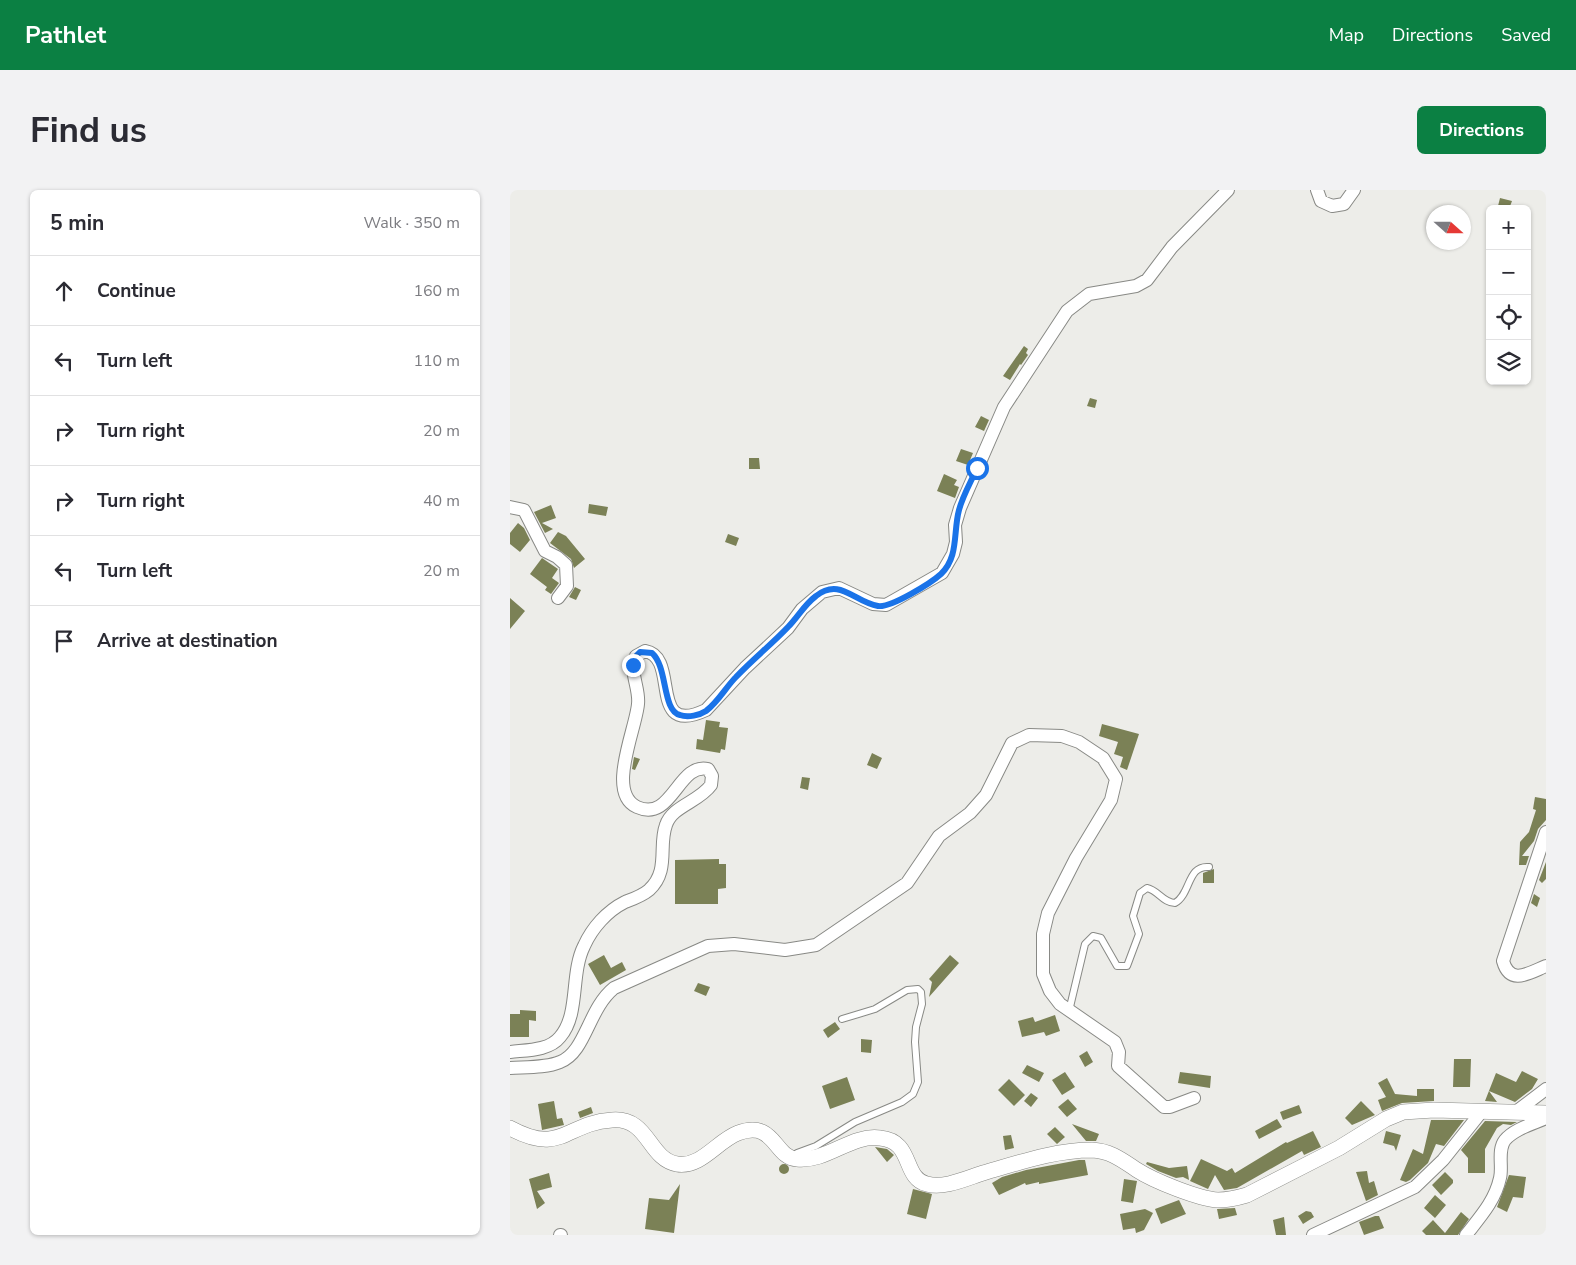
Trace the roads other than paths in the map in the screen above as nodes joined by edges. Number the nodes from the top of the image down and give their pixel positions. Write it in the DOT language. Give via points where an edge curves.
graph roads {
  1 [pos="1228,190"];
  2 [pos="1317,190"];
  3 [pos="1354,190"];
  4 [pos="510,508"];
  5 [pos="558,598"];
  6 [pos="1546,832"];
  7 [pos="1209,867"];
  8 [pos="1546,966"];
  9 [pos="1069,1011"];
  10 [pos="842,1019"];
  11 [pos="510,1052"];
  12 [pos="510,1068"];
  13 [pos="1546,1090"];
  14 [pos="1194,1098"];
  15 [pos="1482,1111"];
  16 [pos="1516,1111"];
  17 [pos="1546,1114"];
  18 [pos="1546,1118"];
  19 [pos="510,1128"];
  20 [pos="787,1156"];
  21 [pos="1313,1235"];
  22 [pos="1466,1235"];
  1 -- 11 [label="street" via="1172,247 1146,280 1136,286 1089,294 1074,304 1054,327 1004,407 960,508 954,548 942,573 886,606 873,604 839,588 822,592 699,714 685,716 675,713 669,705 662,668 656,657 645,651 636,656 633,670 638,704 623,767 626,795 634,806 655,808 667,800 692,772 702,769 711,773 711,785 676,812 666,824 662,864 648,891 617,906 584,945 575,971 570,1017 561,1036 543,1047"];
  2 -- 3 [label="street" via="1321,201 1332,206 1344,204"];
  4 -- 5 [label="street" via="524,510 545,551 566,566 567,586"];
  6 -- 8 [label="street" via="1503,961 1511,975 1518,976"];
  7 -- 9 [label="lane" via="1203,866 1194,872 1183,896 1175,903 1167,902 1150,888 1140,893 1133,916 1139,934 1127,966 1117,966 1101,938 1093,936 1089,939 1085,944"];
  9 -- 12 [label="street" via="1050,991 1044,974 1043,934 1056,895 1110,800 1116,779 1104,758 1079,742 1046,734 1029,735 1012,743 986,795 970,813 939,836 907,883 816,945 794,950 734,944 699,948 614,988 592,1015 577,1050 562,1062"];
  9 -- 14 [label="street" via="1114,1042 1119,1052 1118,1066 1158,1104 1170,1107"];
  10 -- 20 [label="lane" via="875,1009 907,990 918,989 922,996 916,1027 916,1089 902,1102 845,1127 816,1146"];
  13 -- 16 [label="street"];
  15 -- 16 [label="street"];
  15 -- 20 [label="street" via="1403,1112 1339,1148 1232,1200 1204,1197 1167,1184 1114,1154 1103,1152 1073,1152 1036,1158 932,1185 914,1176 901,1148 889,1139 862,1138 800,1160"];
  15 -- 21 [label="street" via="1443,1160 1415,1187"];
  16 -- 17 [label="street"];
  18 -- 22 [label="street" via="1506,1139 1501,1149 1498,1187 1488,1207"];
  19 -- 20 [label="street" via="538,1140 562,1137 600,1122 624,1121 642,1130 668,1162 682,1164 694,1162 738,1133 756,1131 768,1135"];
}
